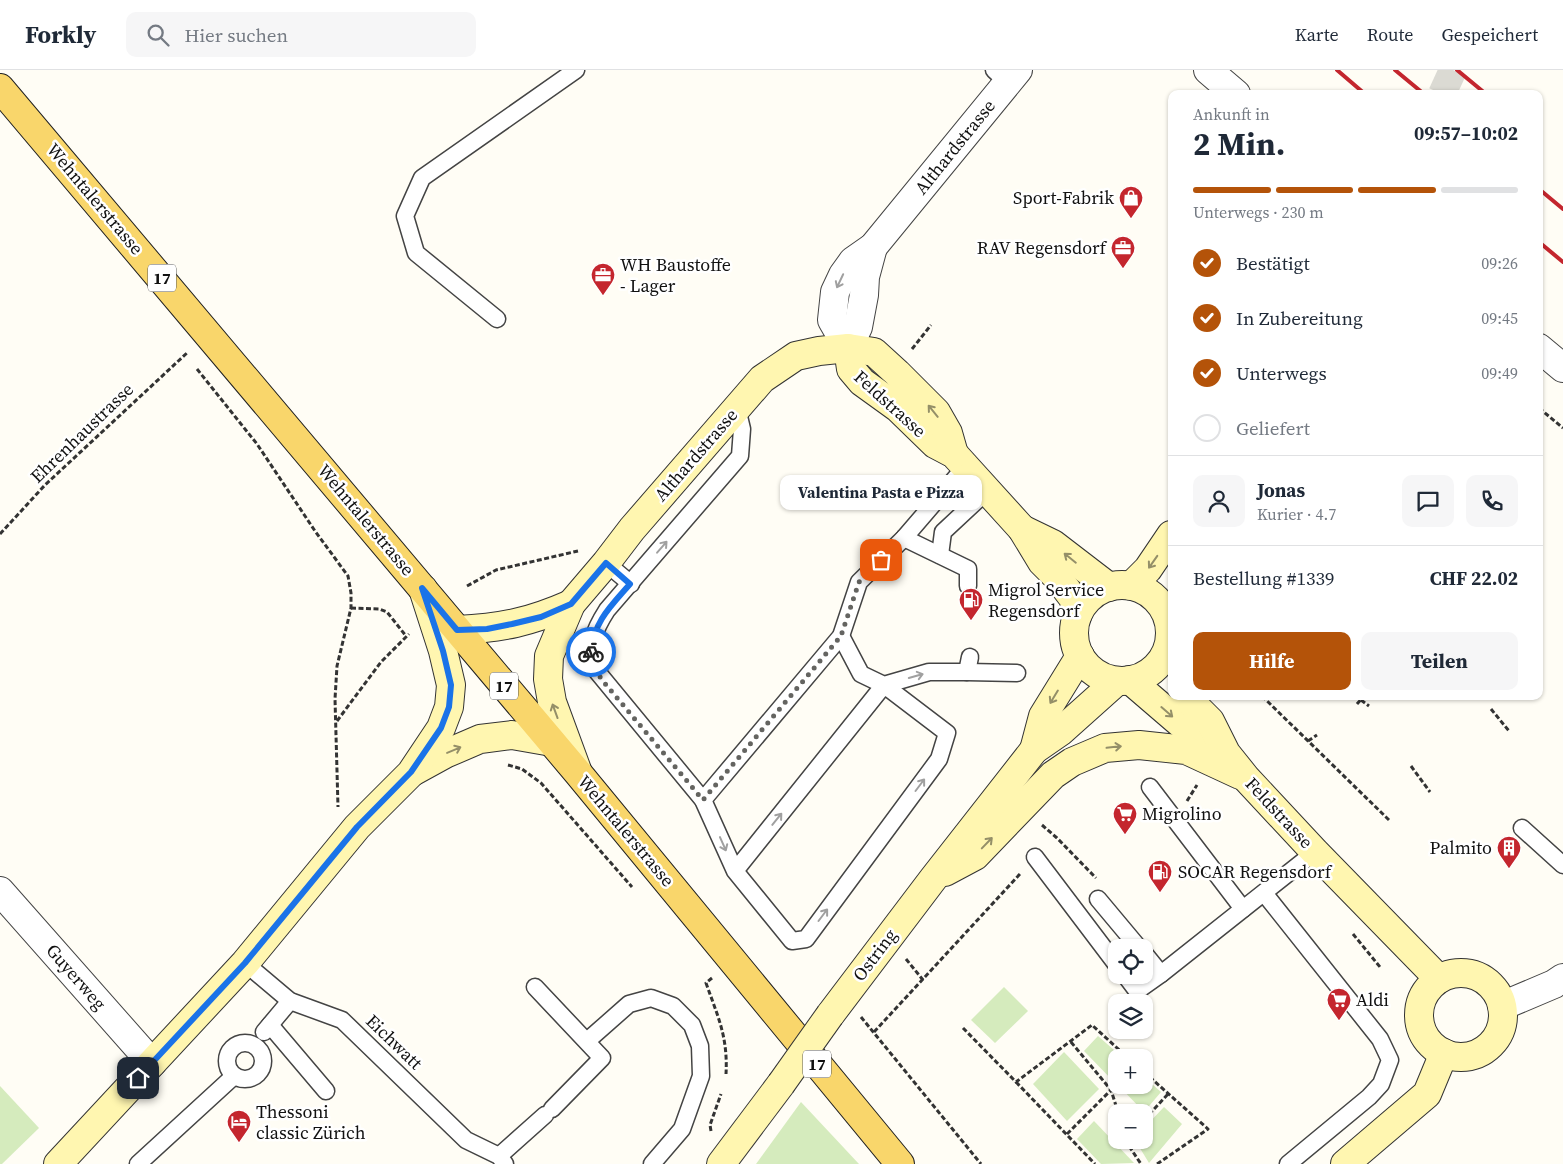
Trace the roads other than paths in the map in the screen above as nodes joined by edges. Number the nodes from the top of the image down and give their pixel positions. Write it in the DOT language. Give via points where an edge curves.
graph roads {
  1 [pos="576,70"];
  2 [pos="1208,70"];
  3 [pos="1007,74"];
  4 [pos="0,88"];
  5 [pos="1231,90"];
  6 [pos="497,319"];
  7 [pos="848,348"];
  8 [pos="1543,351"];
  9 [pos="1563,368"];
  10 [pos="737,408"];
  11 [pos="960,461"];
  12 [pos="987,491"];
  13 [pos="1022,528"];
  14 [pos="904,538"];
  15 [pos="1168,539"];
  16 [pos="940,556"];
  17 [pos="606,563"];
  18 [pos="630,584"];
  19 [pos="968,586"];
  20 [pos="1120,587"];
  21 [pos="422,588"];
  22 [pos="571,604"];
  23 [pos="1078,614"];
  24 [pos="1168,614"];
  25 [pos="457,630"];
  26 [pos="841,636"];
  27 [pos="1168,644"];
  28 [pos="1080,656"];
  29 [pos="1168,666"];
  30 [pos="1017,673"];
  31 [pos="1123,680"];
  32 [pos="884,685"];
  33 [pos="1189,700"];
  34 [pos="552,742"];
  35 [pos="1034,750"];
  36 [pos="1226,753"];
  37 [pos="411,772"];
  38 [pos="578,773"];
  39 [pos="1246,778"];
  40 [pos="1150,787"];
  41 [pos="703,800"];
  42 [pos="1522,828"];
  43 [pos="1315,852"];
  44 [pos="1035,857"];
  45 [pos="1563,865"];
  46 [pos="735,871"];
  47 [pos="932,879"];
  48 [pos="0,891"];
  49 [pos="1264,893"];
  50 [pos="1098,899"];
  51 [pos="1244,909"];
  52 [pos="1131,939"];
  53 [pos="1108,953"];
  54 [pos="245,963"];
  55 [pos="1153,964"];
  56 [pos="1162,974"];
  57 [pos="1563,978"];
  58 [pos="1439,979"];
  59 [pos="1153,980"];
  60 [pos="1132,984"];
  61 [pos="1147,984"];
  62 [pos="535,987"];
  63 [pos="290,1001"];
  64 [pos="1502,1006"];
  65 [pos="270,1025"];
  66 [pos="587,1041"];
  67 [pos="255,1045"];
  68 [pos="1444,1054"];
  69 [pos="152,1063"];
  70 [pos="234,1076"];
  71 [pos="326,1091"];
  72 [pos="502,1160"];
  73 [pos="58,1164"];
  74 [pos="138,1164"];
  75 [pos="652,1164"];
  76 [pos="721,1164"];
  77 [pos="900,1164"];
  78 [pos="1288,1164"];
  79 [pos="1345,1164"];
  1 -- 6 [label="lane" via="422,178 405,216 416,253"];
  2 -- 5 [label="street"];
  3 -- 7 [label="street, Althardstrasse" via="873,247 852,260 843,275 835,292 832,320"];
  4 -- 21 [label="main road, Wehntalerstrasse / 17"];
  7 -- 10 [label="main road, Althardstrasse" via="796,356 762,379"];
  7 -- 11 [label="main road, Feldstrasse" via="874,352 936,412"];
  8 -- 9 [label="street"];
  10 -- 17 [label="main road, Althardstrasse"];
  18 -- 10 [label="lane, one-way" via="740,456 742,429"];
  11 -- 12 [label="main road, Feldstrasse"];
  11 -- 14 [label="lane"];
  12 -- 13 [label="main road, Feldstrasse"];
  12 -- 16 [label="lane" via="943,532"];
  20 -- 13 [label="main road, Feldstrasse, one-way"];
  13 -- 23 [label="main road, Feldstrasse" via="1042,562 1073,598"];
  14 -- 16 [label="lane"];
  14 -- 26 [label="lane" via="859,582"];
  15 -- 20 [label="main road, one-way" via="1148,569"];
  16 -- 19 [label="lane" via="968,569"];
  17 -- 18 [label="lane"];
  17 -- 22 [label="main road, Althardstrasse"];
  18 -- 41 [label="lane" via="598,624 591,654 595,669"];
  20 -- 23 [label="main road" via="1096,593"];
  20 -- 24 [label="main road" via="1143,590"];
  21 -- 25 [label="main road, Wehntalerstrasse / 17"];
  21 -- 37 [label="main road" via="451,685 449,707 441,728"];
  22 -- 25 [label="main road, Althardstrasse" via="541,617 512,624"];
  38 -- 22 [label="main road, Althardstrasse, one-way" via="552,702 548,679 549,656"];
  23 -- 28 [label="main road" via="1074,628"];
  25 -- 34 [label="main road, Wehntalerstrasse / 17"];
  26 -- 32 [label="lane" via="861,674"];
  26 -- 41 [label="lane"];
  27 -- 29 [label="main road"];
  28 -- 31 [label="main road" via="1089,668 1102,676"];
  28 -- 35 [label="main road, Ostring, one-way" via="1043,716"];
  29 -- 31 [label="main road" via="1155,667 1144,676"];
  32 -- 30 [label="lane, one-way" via="968,664"];
  31 -- 35 [label="main road, Ostring"];
  31 -- 36 [label="main road, Feldstrasse, one-way" via="1194,735"];
  46 -- 32 [label="lane, one-way"];
  46 -- 32 [label="lane, one-way" via="792,941 806,939 939,759 945,742 948,732"];
  33 -- 36 [label="main road, Feldstrasse" via="1210,721"];
  37 -- 34 [label="main road, one-way" via="480,740 512,735"];
  34 -- 38 [label="main road, Wehntalerstrasse / 17"];
  35 -- 47 [label="main road, Ostring"];
  36 -- 39 [label="main road, Feldstrasse"];
  37 -- 54 [label="main road" via="357,827"];
  38 -- 77 [label="main road, Wehntalerstrasse / 17"];
  39 -- 43 [label="main road, Feldstrasse"];
  47 -- 39 [label="main road, one-way" via="975,856 1053,775 1072,762 1105,748 1139,745 1186,750"];
  40 -- 51 [label="lane"];
  41 -- 46 [label="lane, one-way"];
  42 -- 45 [label="lane"];
  43 -- 49 [label="lane"];
  43 -- 58 [label="main road, Feldstrasse"];
  44 -- 53 [label="lane"];
  47 -- 76 [label="main road, Ostring, bridge"];
  48 -- 69 [label="street, Guyerweg"];
  49 -- 51 [label="lane"];
  49 -- 78 [label="lane" via="1380,1039 1390,1060 1381,1084 1370,1098"];
  50 -- 52 [label="lane"];
  51 -- 56 [label="lane"];
  54 -- 63 [label="lane, Eichwatt"];
  54 -- 69 [label="main road"];
  55 -- 56 [label="lane"];
  56 -- 59 [label="lane"];
  57 -- 64 [label="street"];
  58 -- 64 [label="main road" via="1458,973 1478,976 1498,993"];
  58 -- 68 [label="main road" via="1422,998 1419,1011 1424,1036"];
  60 -- 61 [label="lane" via="1137,991"];
  62 -- 66 [label="lane"];
  63 -- 65 [label="lane"];
  63 -- 72 [label="lane, Eichwatt" via="342,1020 466,1140"];
  64 -- 68 [label="main road" via="1500,1032 1493,1043 1470,1056"];
  65 -- 67 [label="lane"];
  65 -- 71 [label="lane"];
  66 -- 72 [label="lane" via="602,1058"];
  66 -- 75 [label="lane" via="628,1004 650,998 673,1006 692,1025 700,1046 701,1076 682,1129"];
  67 -- 70 [label="lane" via="243,1043 232,1048 227,1066"];
  67 -- 70 [label="lane" via="262,1055 260,1071 246,1080"];
  68 -- 79 [label="main road" via="1427,1094"];
  69 -- 73 [label="main road"];
  70 -- 74 [label="lane"];
}
